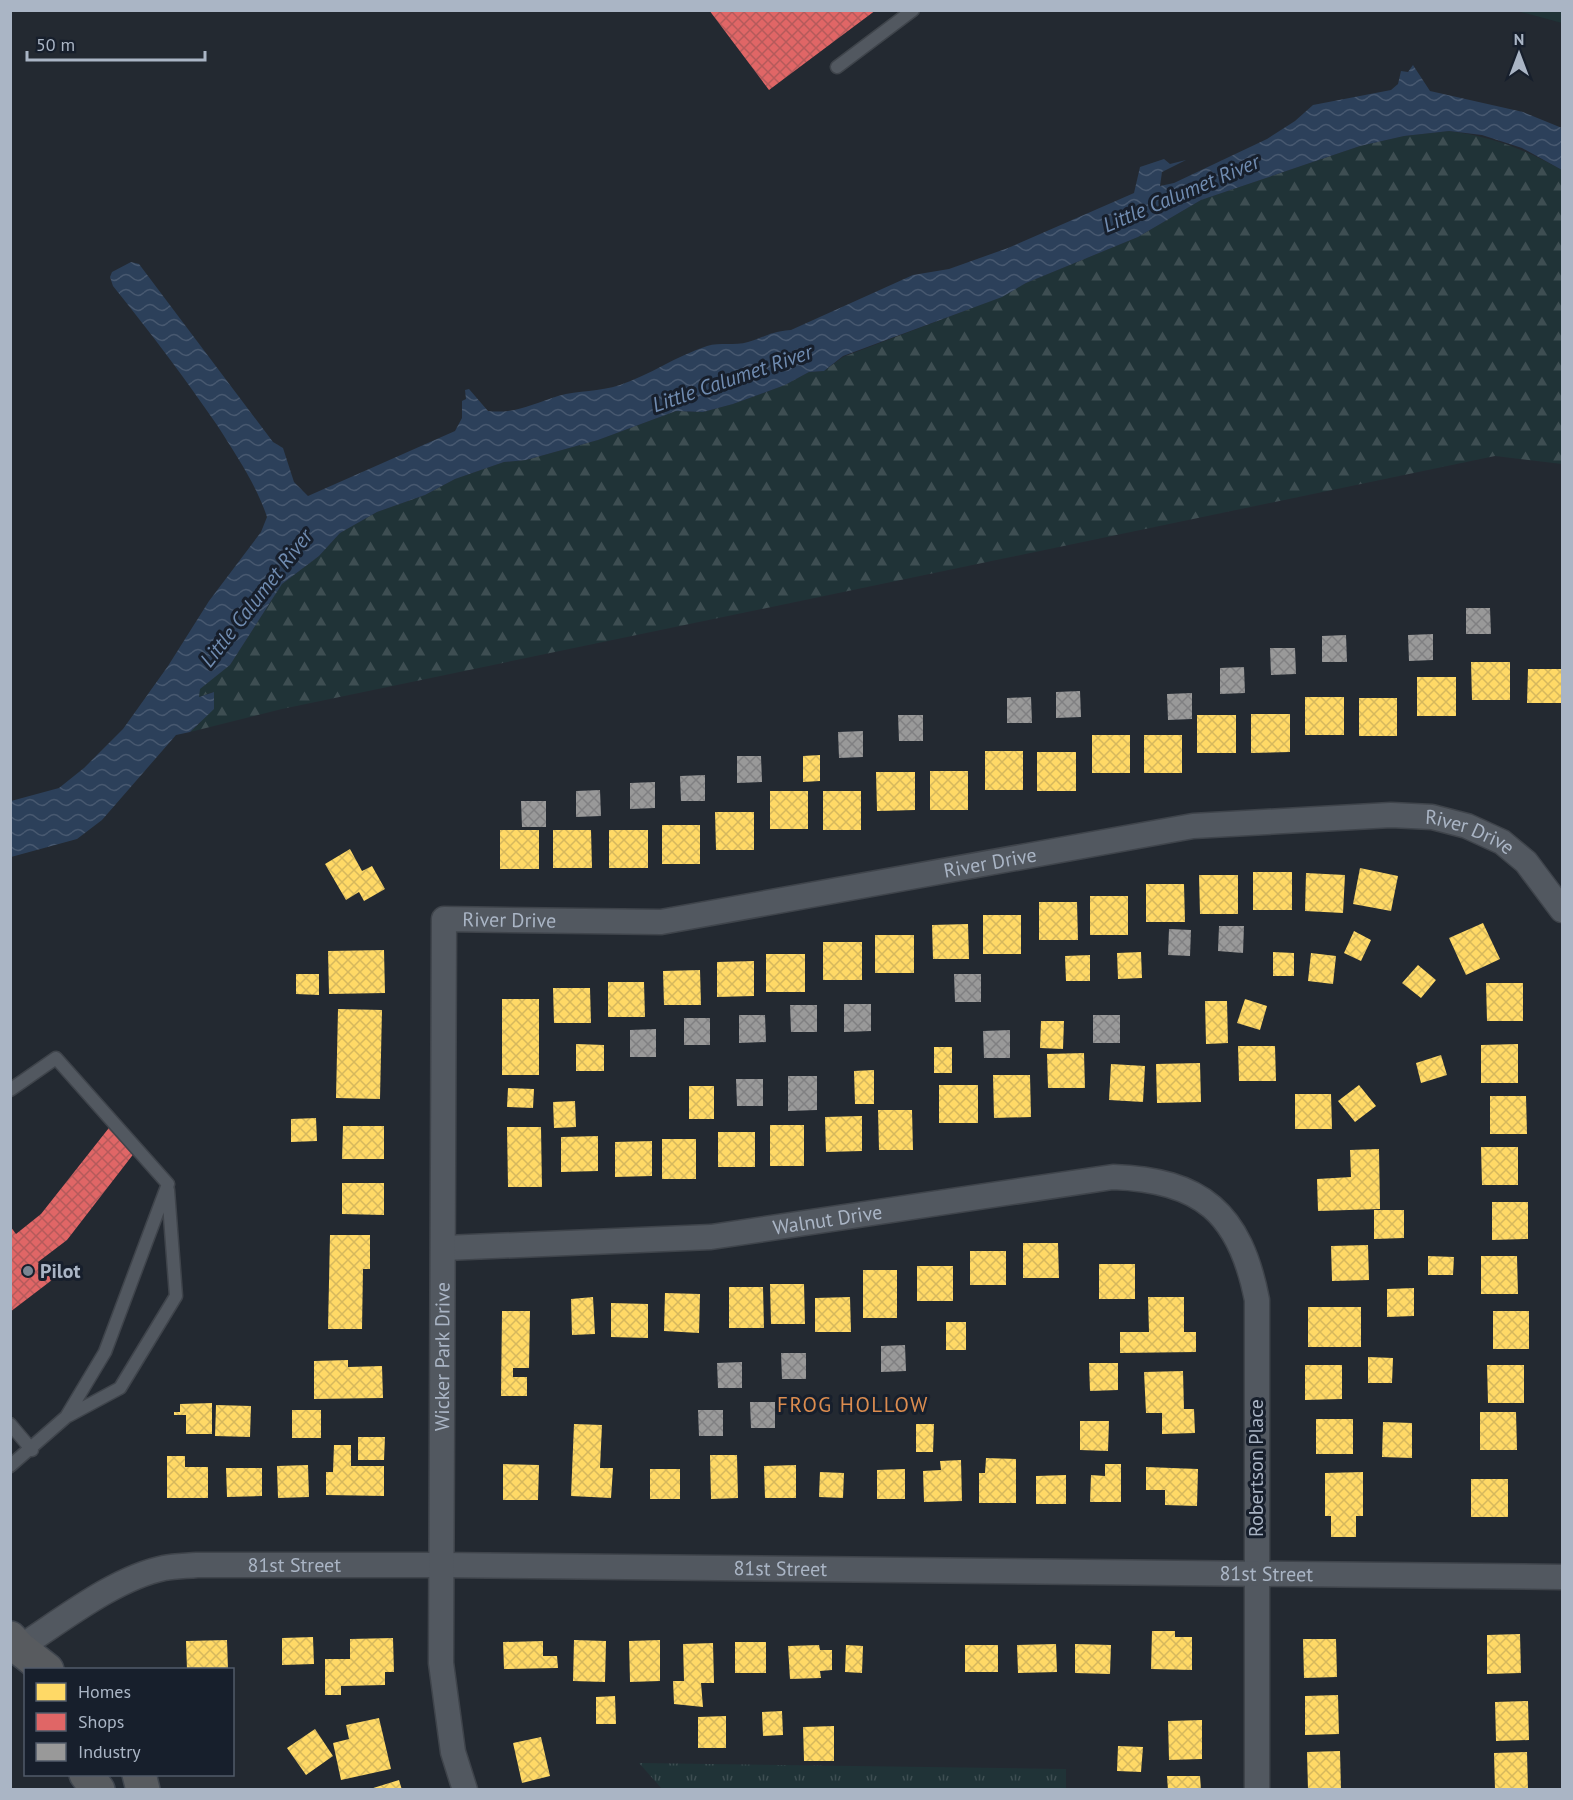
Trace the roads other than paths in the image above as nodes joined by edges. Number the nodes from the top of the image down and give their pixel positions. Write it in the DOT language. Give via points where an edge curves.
graph roads {
  1 [pos="913,10"];
  2 [pos="837,67"];
  3 [pos="1563,910"];
  4 [pos="444,919"];
  5 [pos="10,1090"];
  6 [pos="168,1184"];
  7 [pos="1203,1199"];
  8 [pos="445,1248"];
  9 [pos="66,1417"];
  10 [pos="10,1424"];
  11 [pos="32,1450"];
  12 [pos="10,1466"];
  13 [pos="442,1565"];
  14 [pos="1256,1573"];
  15 [pos="1563,1577"];
  16 [pos="19,1652"];
  17 [pos="44,1668"];
  18 [pos="88,1776"];
  19 [pos="98,1790"];
  20 [pos="465,1790"];
  21 [pos="1257,1790"];
  1 -- 2 [label="lane"];
  3 -- 4 [label="street, River Drive" via="1526,862 1502,842 1467,826 1432,817 1379,816 1193,826 661,922"];
  4 -- 8 [label="street, Wicker Park Drive"];
  5 -- 6 [label="lane" via="56,1058"];
  6 -- 9 [label="lane" via="105,1352"];
  6 -- 9 [label="lane" via="176,1296 120,1388"];
  7 -- 8 [label="street, Walnut Drive" via="1175,1184 1145,1178 1113,1178 711,1237"];
  7 -- 14 [label="street, Robertson Place" via="1231,1227 1250,1262 1257,1300"];
  8 -- 13 [label="street, Wicker Park Drive"];
  9 -- 11 [label="lane"];
  10 -- 11 [label="lane"];
  11 -- 12 [label="lane"];
  13 -- 14 [label="street, 81st Street"];
  13 -- 16 [label="street, 81st Street" via="163,1568 97,1598"];
  13 -- 20 [label="street, Wicker Park Drive" via="441,1663 453,1752"];
  14 -- 15 [label="street, 81st Street"];
  14 -- 21 [label="street, Robertson Place"];
  16 -- 17 [label="highway"];
  18 -- 19 [label="highway"];
}
